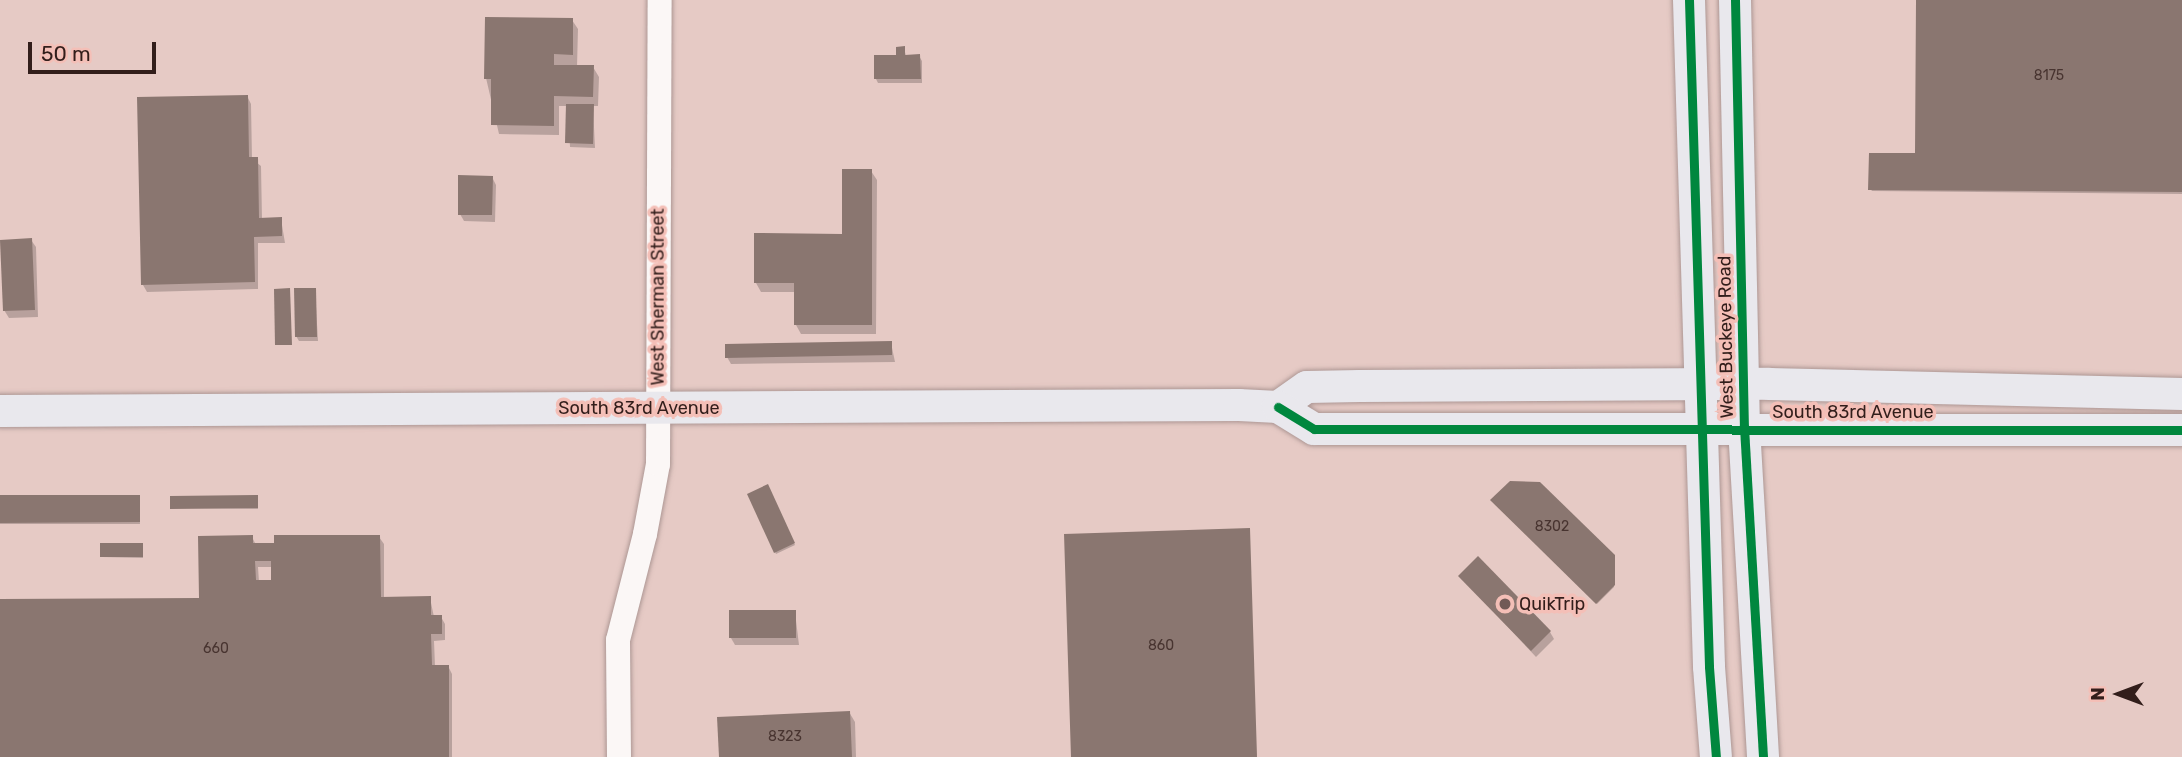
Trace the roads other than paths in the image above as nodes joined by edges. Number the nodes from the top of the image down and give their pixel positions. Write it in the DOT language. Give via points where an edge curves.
graph roads {
  1 [pos="660,0"];
  2 [pos="1689,0"];
  3 [pos="1735,0"];
  4 [pos="1700,383"];
  5 [pos="1744,384"];
  6 [pos="2182,394"];
  7 [pos="1278,407"];
  8 [pos="658,408"];
  9 [pos="0,411"];
  10 [pos="1701,427"];
  11 [pos="1744,427"];
  12 [pos="2182,430"];
  13 [pos="619,757"];
  14 [pos="1716,757"];
  15 [pos="1763,757"];
  1 -- 8 [label="street, West Sherman Street"];
  2 -- 4 [label="main road, West Buckeye Road"];
  3 -- 5 [label="main road, West Buckeye Road"];
  4 -- 5 [label="main road, South 83rd Avenue"];
  4 -- 7 [label="main road, South 83rd Avenue" via="1307,387"];
  4 -- 10 [label="main road, West Buckeye Road"];
  5 -- 6 [label="main road, South 83rd Avenue" via="2046,387"];
  5 -- 11 [label="main road, West Buckeye Road"];
  7 -- 8 [label="main road, South 83rd Avenue"];
  7 -- 10 [label="main road, South 83rd Avenue" via="1314,429"];
  8 -- 9 [label="main road, South 83rd Avenue"];
  8 -- 13 [label="street, West Sherman Street" via="653,497 618,640"];
  10 -- 11 [label="main road, South 83rd Avenue"];
  10 -- 14 [label="main road, West Buckeye Road"];
  11 -- 12 [label="main road, South 83rd Avenue"];
  11 -- 15 [label="main road, West Buckeye Road"];
}
